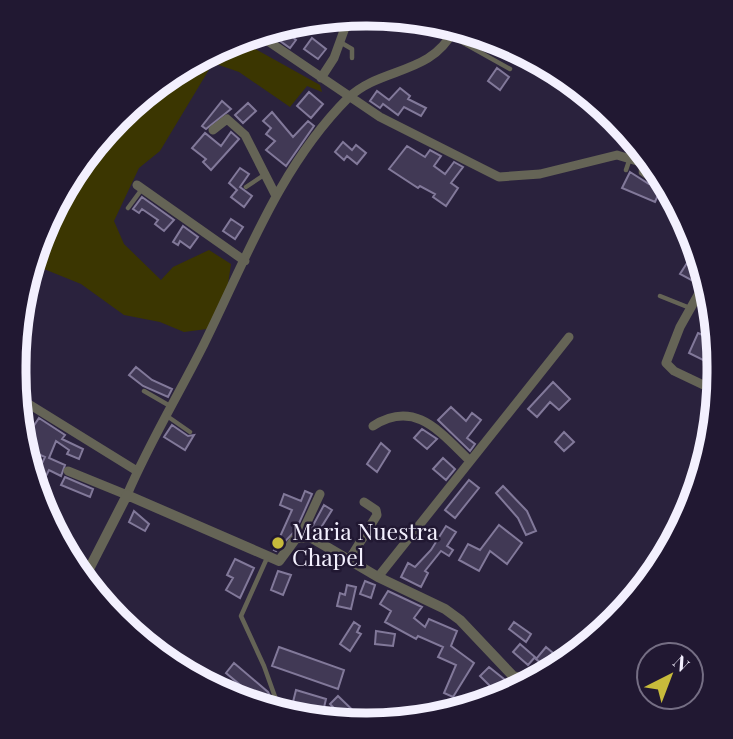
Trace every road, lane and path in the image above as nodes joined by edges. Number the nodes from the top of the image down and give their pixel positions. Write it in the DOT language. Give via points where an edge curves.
graph roads {
  1 [pos="345,27"];
  2 [pos="449,37"];
  3 [pos="268,41"];
  4 [pos="464,41"];
  5 [pos="340,42"];
  6 [pos="352,58"];
  7 [pos="510,69"];
  8 [pos="321,78"];
  9 [pos="349,97"];
  10 [pos="213,130"];
  11 [pos="630,157"];
  12 [pos="637,160"];
  13 [pos="642,168"];
  14 [pos="626,170"];
  15 [pos="264,175"];
  16 [pos="651,180"];
  17 [pos="140,187"];
  18 [pos="246,187"];
  19 [pos="276,196"];
  20 [pos="128,208"];
  21 [pos="245,261"];
  22 [pos="699,294"];
  23 [pos="660,296"];
  24 [pos="690,309"];
  25 [pos="569,337"];
  26 [pos="706,386"];
  27 [pos="144,391"];
  28 [pos="28,403"];
  29 [pos="172,407"];
  30 [pos="167,416"];
  31 [pos="373,426"];
  32 [pos="190,432"];
  33 [pos="469,460"];
  34 [pos="68,471"];
  35 [pos="137,471"];
  36 [pos="320,494"];
  37 [pos="127,495"];
  38 [pos="364,502"];
  39 [pos="301,535"];
  40 [pos="267,558"];
  41 [pos="349,560"];
  42 [pos="89,569"];
  43 [pos="378,577"];
  44 [pos="518,677"];
  45 [pos="276,701"];
  1 -- 5 [label="street"];
  2 -- 9 [label="street" via="422,64 377,79"];
  3 -- 8 [label="street"];
  4 -- 7 [label="lane"];
  5 -- 6 [label="lane" via="352,49"];
  5 -- 8 [label="street"];
  8 -- 9 [label="street"];
  9 -- 11 [label="street" via="499,177 540,174 617,155"];
  9 -- 19 [label="street"];
  10 -- 15 [label="street" via="224,119 232,121 245,135"];
  11 -- 12 [label="street"];
  11 -- 14 [label="lane"];
  13 -- 16 [label="lane" via="641,173"];
  15 -- 18 [label="lane"];
  15 -- 19 [label="street"];
  17 -- 20 [label="lane"];
  17 -- 21 [label="street"];
  19 -- 21 [label="street"];
  21 -- 29 [label="street"];
  22 -- 24 [label="street"];
  23 -- 24 [label="lane"];
  24 -- 26 [label="street" via="666,363"];
  25 -- 33 [label="street"];
  27 -- 29 [label="lane"];
  28 -- 35 [label="street"];
  29 -- 30 [label="street"];
  30 -- 32 [label="lane"];
  30 -- 35 [label="street"];
  31 -- 33 [label="street" via="388,416 412,415 435,428"];
  33 -- 43 [label="street"];
  34 -- 37 [label="street"];
  35 -- 37 [label="street"];
  36 -- 39 [label="street"];
  37 -- 40 [label="street"];
  37 -- 42 [label="street"];
  38 -- 41 [label="street" via="377,515"];
  39 -- 40 [label="street" via="279,561"];
  39 -- 41 [label="street"];
  40 -- 45 [label="lane" via="241,616"];
  41 -- 43 [label="street"];
  43 -- 44 [label="street" via="445,609"];
}
